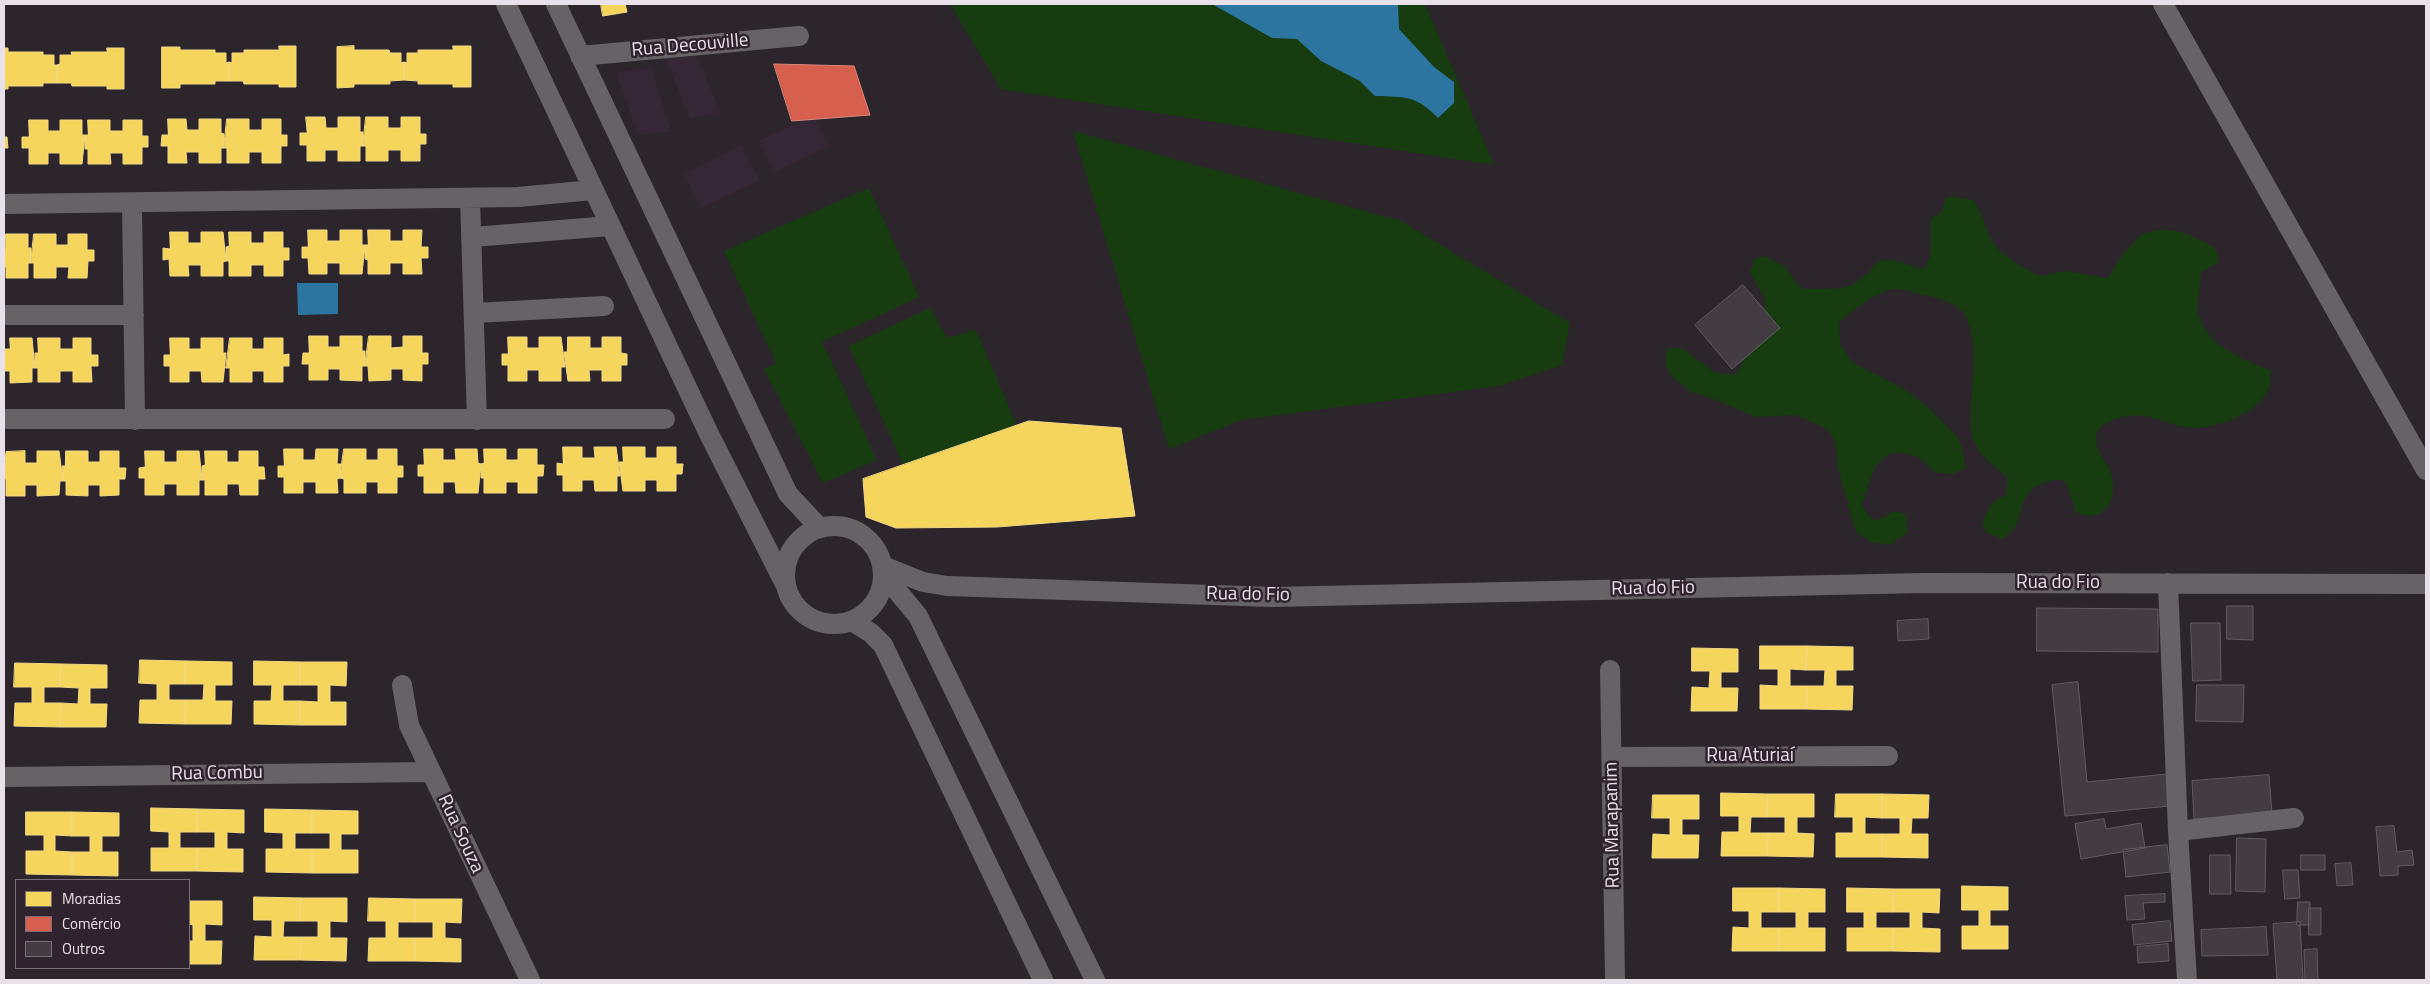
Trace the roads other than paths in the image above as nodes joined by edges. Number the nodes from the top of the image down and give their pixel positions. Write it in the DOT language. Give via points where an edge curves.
graph roads {
  1 [pos="506,4"];
  2 [pos="556,4"];
  3 [pos="2163,4"];
  4 [pos="799,36"];
  5 [pos="580,56"];
  6 [pos="593,190"];
  7 [pos="470,198"];
  8 [pos="4,204"];
  9 [pos="132,204"];
  10 [pos="610,226"];
  11 [pos="473,237"];
  12 [pos="604,306"];
  13 [pos="475,313"];
  14 [pos="4,315"];
  15 [pos="134,315"];
  16 [pos="4,419"];
  17 [pos="665,419"];
  18 [pos="134,420"];
  19 [pos="477,420"];
  20 [pos="2426,470"];
  21 [pos="820,528"];
  22 [pos="884,570"];
  23 [pos="2168,583"];
  24 [pos="785,584"];
  25 [pos="2426,584"];
  26 [pos="852,621"];
  27 [pos="1610,670"];
  28 [pos="402,685"];
  29 [pos="1888,756"];
  30 [pos="1612,757"];
  31 [pos="431,772"];
  32 [pos="4,777"];
  33 [pos="2294,818"];
  34 [pos="2178,831"];
  35 [pos="530,980"];
  36 [pos="1043,980"];
  37 [pos="1096,980"];
  38 [pos="1615,980"];
  39 [pos="2187,980"];
  1 -- 6 [label="street"];
  2 -- 5 [label="street"];
  3 -- 20 [label="street"];
  4 -- 5 [label="street, Rua Decouville"];
  5 -- 21 [label="street" via="788,494"];
  6 -- 7 [label="street"];
  6 -- 10 [label="street"];
  7 -- 9 [label="street"];
  7 -- 11 [label="street"];
  8 -- 9 [label="street"];
  9 -- 15 [label="street"];
  10 -- 11 [label="street"];
  10 -- 24 [label="street" via="732,482"];
  11 -- 13 [label="street"];
  12 -- 13 [label="street"];
  13 -- 19 [label="street"];
  14 -- 15 [label="street"];
  15 -- 18 [label="street"];
  16 -- 18 [label="street"];
  17 -- 19 [label="street"];
  18 -- 19 [label="street"];
  21 -- 22 [label="street" via="840,526 860,533 875,547"];
  21 -- 24 [label="street" via="796,543 788,556"];
  22 -- 23 [label="street, Rua do Fio" via="947,586 1272,596 1923,583"];
  22 -- 26 [label="street" via="882,589 875,603"];
  22 -- 37 [label="street" via="918,616"];
  23 -- 25 [label="street, Rua do Fio"];
  23 -- 34 [label="street"];
  24 -- 26 [label="street" via="798,609 810,618 823,624"];
  26 -- 36 [label="street" via="871,632 883,646"];
  27 -- 30 [label="street, Rua Marapanim"];
  28 -- 31 [label="street, Rua Souza" via="409,726"];
  29 -- 30 [label="street, Rua Aturiaí"];
  30 -- 38 [label="street, Rua Marapanim"];
  31 -- 32 [label="street, Rua Combu"];
  31 -- 35 [label="street, Rua Souza"];
  33 -- 34 [label="street"];
  34 -- 39 [label="street"];
}
